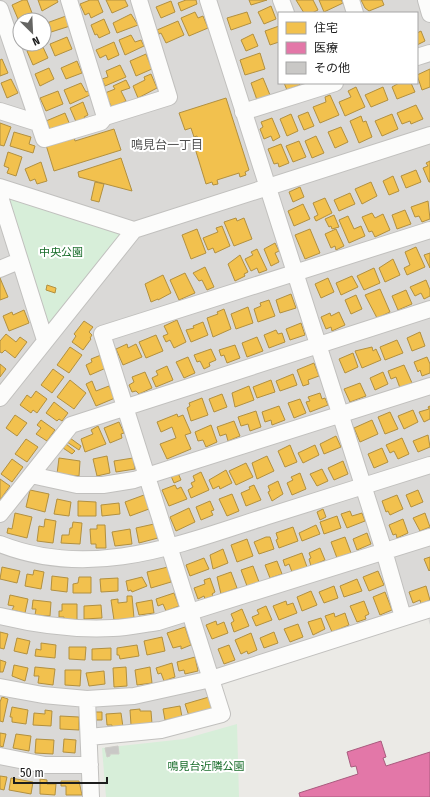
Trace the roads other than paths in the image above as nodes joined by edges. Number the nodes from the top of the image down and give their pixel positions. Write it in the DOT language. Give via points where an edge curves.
graph roads {
  1 [pos="69,0"];
  2 [pos="139,0"];
  3 [pos="208,0"];
  4 [pos="281,0"];
  5 [pos="351,0"];
  6 [pos="426,0"];
  7 [pos="0,12"];
  8 [pos="286,12"];
  9 [pos="355,12"];
  10 [pos="430,14"];
  11 [pos="430,53"];
  12 [pos="418,57"];
  13 [pos="332,84"];
  14 [pos="0,111"];
  15 [pos="244,112"];
  16 [pos="105,116"];
  17 [pos="38,123"];
  18 [pos="430,135"];
  19 [pos="267,186"];
  20 [pos="0,187"];
  21 [pos="0,197"];
  22 [pos="134,230"];
  23 [pos="430,230"];
  24 [pos="19,262"];
  25 [pos="0,269"];
  26 [pos="294,274"];
  27 [pos="430,309"];
  28 [pos="45,340"];
  29 [pos="318,345"];
  30 [pos="430,386"];
  31 [pos="0,398"];
  32 [pos="125,406"];
  33 [pos="340,415"];
  34 [pos="430,465"];
  35 [pos="31,475"];
  36 [pos="147,476"];
  37 [pos="363,486"];
  38 [pos="0,514"];
  39 [pos="430,537"];
  40 [pos="0,544"];
  41 [pos="171,547"];
  42 [pos="384,551"];
  43 [pos="430,609"];
  44 [pos="190,612"];
  45 [pos="0,616"];
  46 [pos="403,617"];
  47 [pos="211,679"];
  48 [pos="0,687"];
  49 [pos="87,699"];
  50 [pos="89,737"];
  51 [pos="0,756"];
  52 [pos="90,765"];
  53 [pos="91,797"];
  1 -- 16 [label="street"];
  2 -- 16 [label="street" via="169,97"];
  3 -- 15 [label="street"];
  4 -- 8 [label="street"];
  5 -- 9 [label="street"];
  6 -- 10 [label="street"];
  7 -- 17 [label="street"];
  11 -- 12 [label="street"];
  13 -- 15 [label="street"];
  14 -- 17 [label="street"];
  15 -- 19 [label="street"];
  16 -- 17 [label="street" via="101,122 44,140"];
  18 -- 19 [label="street"];
  19 -- 22 [label="street"];
  19 -- 26 [label="street"];
  20 -- 22 [label="street"];
  21 -- 24 [label="street"];
  22 -- 28 [label="street"];
  23 -- 26 [label="street"];
  24 -- 25 [label="street"];
  24 -- 28 [label="street"];
  26 -- 29 [label="street"];
  26 -- 32 [label="street" via="102,334"];
  27 -- 29 [label="street"];
  28 -- 31 [label="street"];
  29 -- 32 [label="street"];
  29 -- 33 [label="street"];
  30 -- 33 [label="street"];
  32 -- 35 [label="street" via="71,425"];
  32 -- 36 [label="street"];
  33 -- 36 [label="street"];
  33 -- 37 [label="street"];
  34 -- 37 [label="street"];
  35 -- 36 [label="street" via="64,483 89,485 119,483"];
  35 -- 38 [label="street"];
  36 -- 41 [label="street"];
  37 -- 41 [label="street"];
  37 -- 42 [label="street"];
  39 -- 42 [label="street"];
  40 -- 41 [label="street" via="46,557 91,560 122,557"];
  41 -- 44 [label="street"];
  42 -- 44 [label="street"];
  42 -- 46 [label="street"];
  43 -- 46 [label="street"];
  44 -- 45 [label="street" via="158,622 114,628 65,628"];
  44 -- 47 [label="street"];
  46 -- 47 [label="street"];
  47 -- 49 [label="street" via="134,696"];
  47 -- 50 [label="street" via="222,714 161,730"];
  48 -- 49 [label="street" via="43,695"];
  49 -- 50 [label="street"];
  50 -- 52 [label="street"];
  51 -- 52 [label="street" via="45,765"];
  52 -- 53 [label="street"];
}
